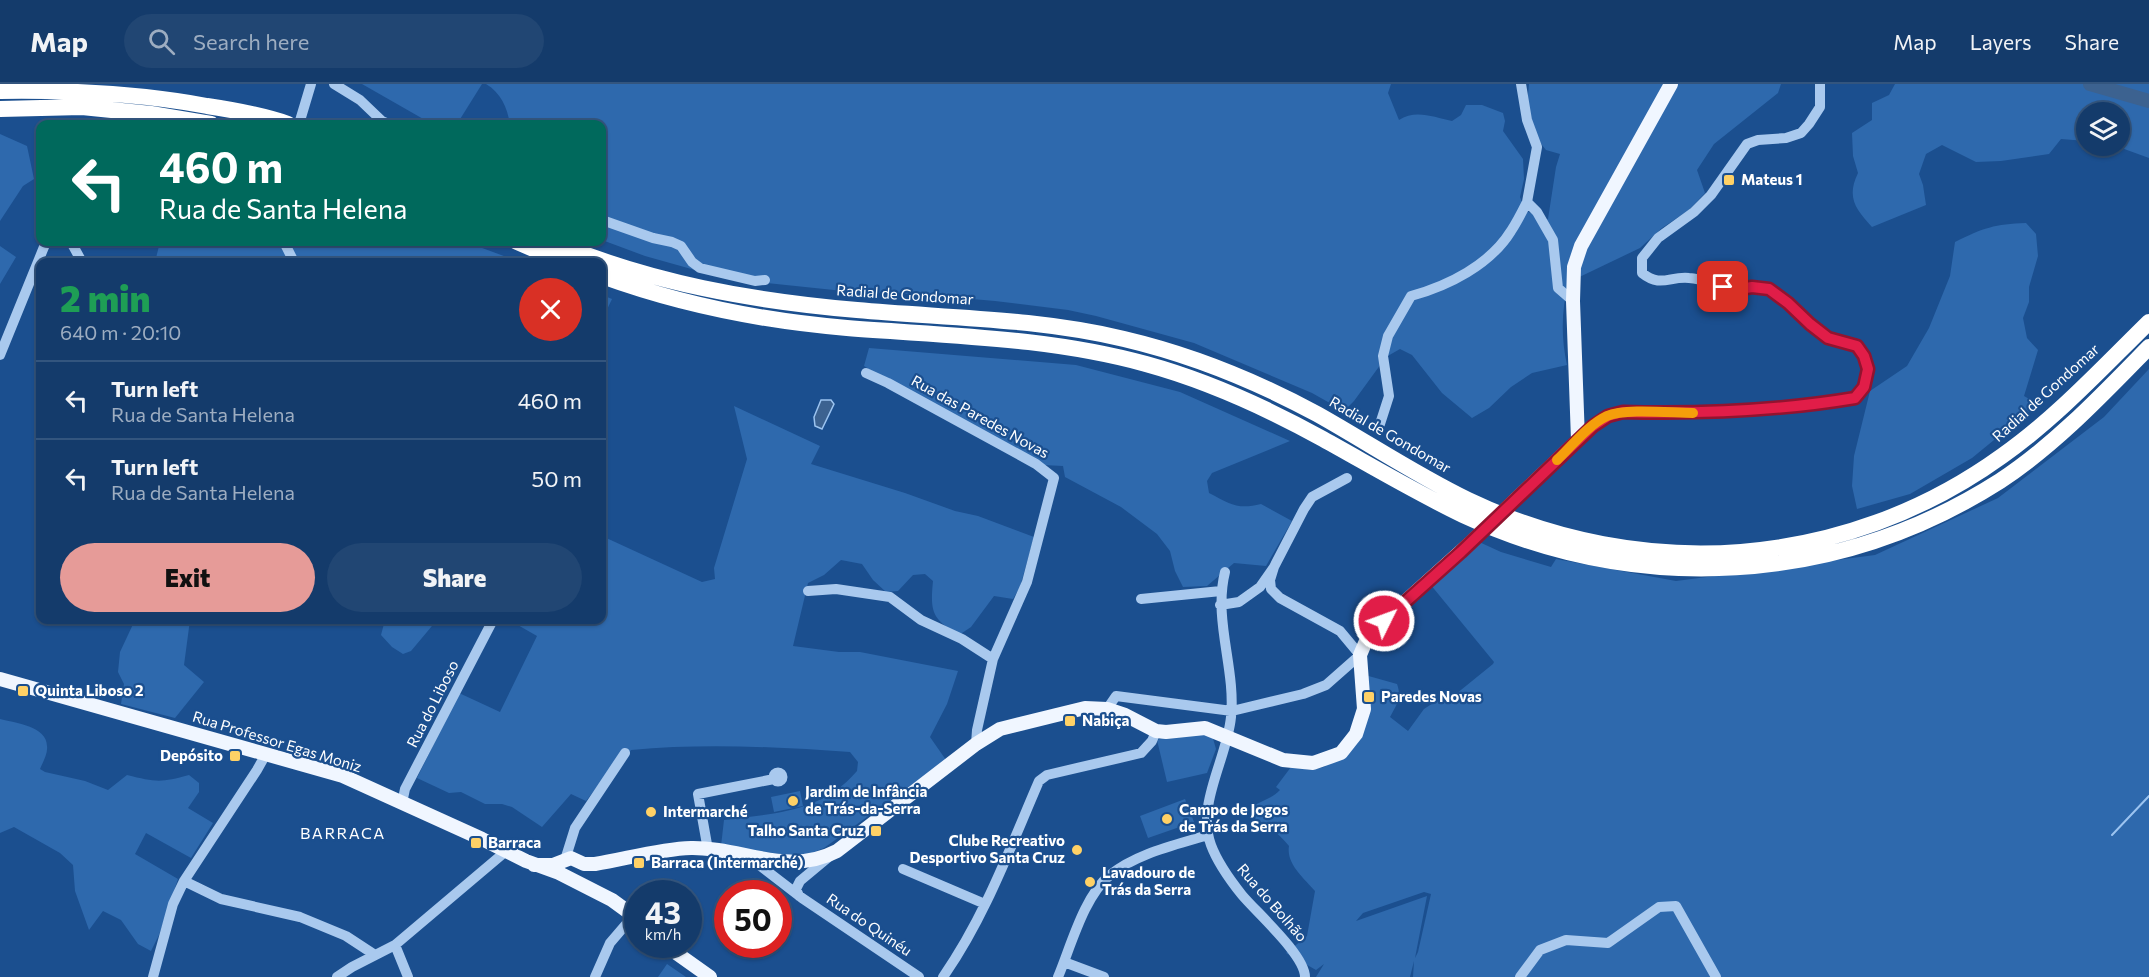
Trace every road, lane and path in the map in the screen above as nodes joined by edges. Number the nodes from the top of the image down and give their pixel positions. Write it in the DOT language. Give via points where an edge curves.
graph roads {
  1 [pos="311,84"];
  2 [pos="334,84"];
  3 [pos="1521,84"];
  4 [pos="1671,84"];
  5 [pos="1820,84"];
  6 [pos="0,91"];
  7 [pos="0,109"];
  8 [pos="187,120"];
  9 [pos="272,120"];
  10 [pos="299,120"];
  11 [pos="381,120"];
  12 [pos="1527,202"];
  13 [pos="606,221"];
  14 [pos="527,246"];
  15 [pos="565,246"];
  16 [pos="555,258"];
  17 [pos="597,258"];
  18 [pos="606,261"];
  19 [pos="36,267"];
  20 [pos="606,277"];
  21 [pos="765,280"];
  22 [pos="1573,301"];
  23 [pos="2149,322"];
  24 [pos="2149,347"];
  25 [pos="0,356"];
  26 [pos="866,373"];
  27 [pos="1380,424"];
  28 [pos="1578,440"];
  29 [pos="1347,478"];
  30 [pos="1274,567"];
  31 [pos="1225,572"];
  32 [pos="808,591"];
  33 [pos="1221,591"];
  34 [pos="1142,599"];
  35 [pos="1220,605"];
  36 [pos="491,624"];
  37 [pos="1360,655"];
  38 [pos="993,659"];
  39 [pos="0,679"];
  40 [pos="1107,709"];
  41 [pos="1232,711"];
  42 [pos="1156,731"];
  43 [pos="1226,736"];
  44 [pos="976,744"];
  45 [pos="625,753"];
  46 [pos="266,754"];
  47 [pos="774,779"];
  48 [pos="402,802"];
  49 [pos="1208,835"];
  50 [pos="708,850"];
  51 [pos="505,852"];
  52 [pos="746,856"];
  53 [pos="808,868"];
  54 [pos="571,869"];
  55 [pos="903,869"];
  56 [pos="184,880"];
  57 [pos="802,898"];
  58 [pos="985,904"];
  59 [pos="624,908"];
  60 [pos="624,929"];
  61 [pos="395,945"];
  62 [pos="375,955"];
  63 [pos="683,958"];
  64 [pos="1064,962"];
  65 [pos="153,977"];
  66 [pos="337,977"];
  67 [pos="408,977"];
  68 [pos="595,977"];
  69 [pos="710,977"];
  70 [pos="919,977"];
  71 [pos="943,977"];
  72 [pos="1058,977"];
  73 [pos="1104,977"];
  74 [pos="1305,977"];
  75 [pos="1520,977"];
  76 [pos="1716,977"];
  1 -- 10 [label="street"];
  2 -- 11 [label="street" via="360,100"];
  3 -- 12 [label="street" via="1527,120 1537,147"];
  4 -- 22 [label="main road" via="1581,246 1574,267"];
  5 -- 28 [label="street" via="1820,107 1805,129 1786,138 1747,144 1711,195 1658,238 1642,258 1642,273 1652,280 1686,277 1731,288 1769,289 1828,338 1857,346 1868,369 1864,387 1855,398 1786,408 1724,413 1623,412 1608,416"];
  6 -- 9 [label="highway" via="104,92 224,108"];
  7 -- 8 [label="highway" via="82,107"];
  12 -- 22 [label="street" via="1553,240 1558,288"];
  12 -- 27 [label="street" via="1494,252 1435,290 1411,296 1388,336 1383,356 1389,396"];
  13 -- 21 [label="street" via="681,246 700,268"];
  14 -- 16 [label="highway"];
  15 -- 17 [label="highway, Radial de Gondomar"];
  18 -- 23 [label="highway, Radial de Gondomar" via="664,279 763,300 1017,321 1079,329 1158,347 1264,387 1458,495 1521,522 1621,548 1713,554 1778,549 1844,534 1908,511 2004,455 2074,396"];
  19 -- 25 [label="street"];
  20 -- 24 [label="highway" via="760,317 843,328 1043,343 1145,364 1255,405 1453,510 1511,535 1569,554 1667,568 1718,570 1799,559 1874,542 1933,518 2000,480 2037,453"];
  22 -- 28 [label="main road"];
  26 -- 38 [label="street, Rua das Paredes Novas" via="1036,464 1054,478 1028,582"];
  28 -- 37 [label="main road, bridge" via="1369,634"];
  29 -- 30 [label="street" via="1312,497"];
  30 -- 35 [label="street" via="1260,587 1239,602"];
  30 -- 37 [label="street" via="1271,589 1280,598 1340,631"];
  31 -- 33 [label="street, Rua do Bolhão"];
  32 -- 38 [label="street" via="836,589 890,597 921,620"];
  33 -- 34 [label="street"];
  33 -- 35 [label="street, Rua do Bolhão"];
  35 -- 41 [label="street, Rua do Bolhão"];
  36 -- 48 [label="street, Rua do Liboso" via="405,789"];
  37 -- 41 [label="street" via="1326,685"];
  37 -- 43 [label="main road" via="1364,709 1356,734 1341,753 1313,763 1283,760"];
  38 -- 44 [label="street, Rua das Paredes Novas"];
  39 -- 46 [label="main road, Rua Professor Egas Moniz"];
  40 -- 41 [label="street" via="1116,696"];
  40 -- 42 [label="main road"];
  40 -- 44 [label="main road" via="1085,708 1000,729"];
  41 -- 43 [label="street, Rua do Bolhão"];
  42 -- 43 [label="main road" via="1205,728"];
  42 -- 58 [label="street" via="1141,753 1047,775 1040,781"];
  43 -- 49 [label="street, Rua do Bolhão" via="1206,813"];
  44 -- 53 [label="main road" via="837,851"];
  45 -- 54 [label="street" via="574,828 569,844"];
  46 -- 48 [label="main road, Rua Professor Egas Moniz" via="343,776"];
  46 -- 56 [label="street"];
  47 -- 50 [label="street" via="698,794"];
  48 -- 51 [label="main road, Rua Professor Egas Moniz"];
  49 -- 64 [label="street" via="1135,860 1110,875 1089,902"];
  49 -- 74 [label="street, Rua do Bolhão" via="1221,867 1241,895 1298,957"];
  50 -- 52 [label="main road"];
  50 -- 54 [label="main road" via="681,849"];
  51 -- 54 [label="main road, Rua Professor Egas Moniz" via="534,865"];
  51 -- 61 [label="street"];
  52 -- 53 [label="main road"];
  52 -- 57 [label="street, Rua do Quinéu"];
  53 -- 57 [label="street, Rua do Quinéu" via="796,885"];
  54 -- 59 [label="main road" via="588,887"];
  55 -- 58 [label="street"];
  56 -- 62 [label="street" via="221,899 300,917 346,936"];
  56 -- 65 [label="street" via="173,904"];
  57 -- 70 [label="street, Rua do Quinéu"];
  58 -- 71 [label="street"];
  60 -- 68 [label="street" via="610,943"];
  61 -- 62 [label="street"];
  61 -- 67 [label="street"];
  62 -- 66 [label="street"];
  63 -- 69 [label="main road"];
  64 -- 72 [label="street"];
  64 -- 73 [label="street"];
  75 -- 76 [label="street" via="1540,950 1566,940 1608,943 1659,907 1676,906"];
}
